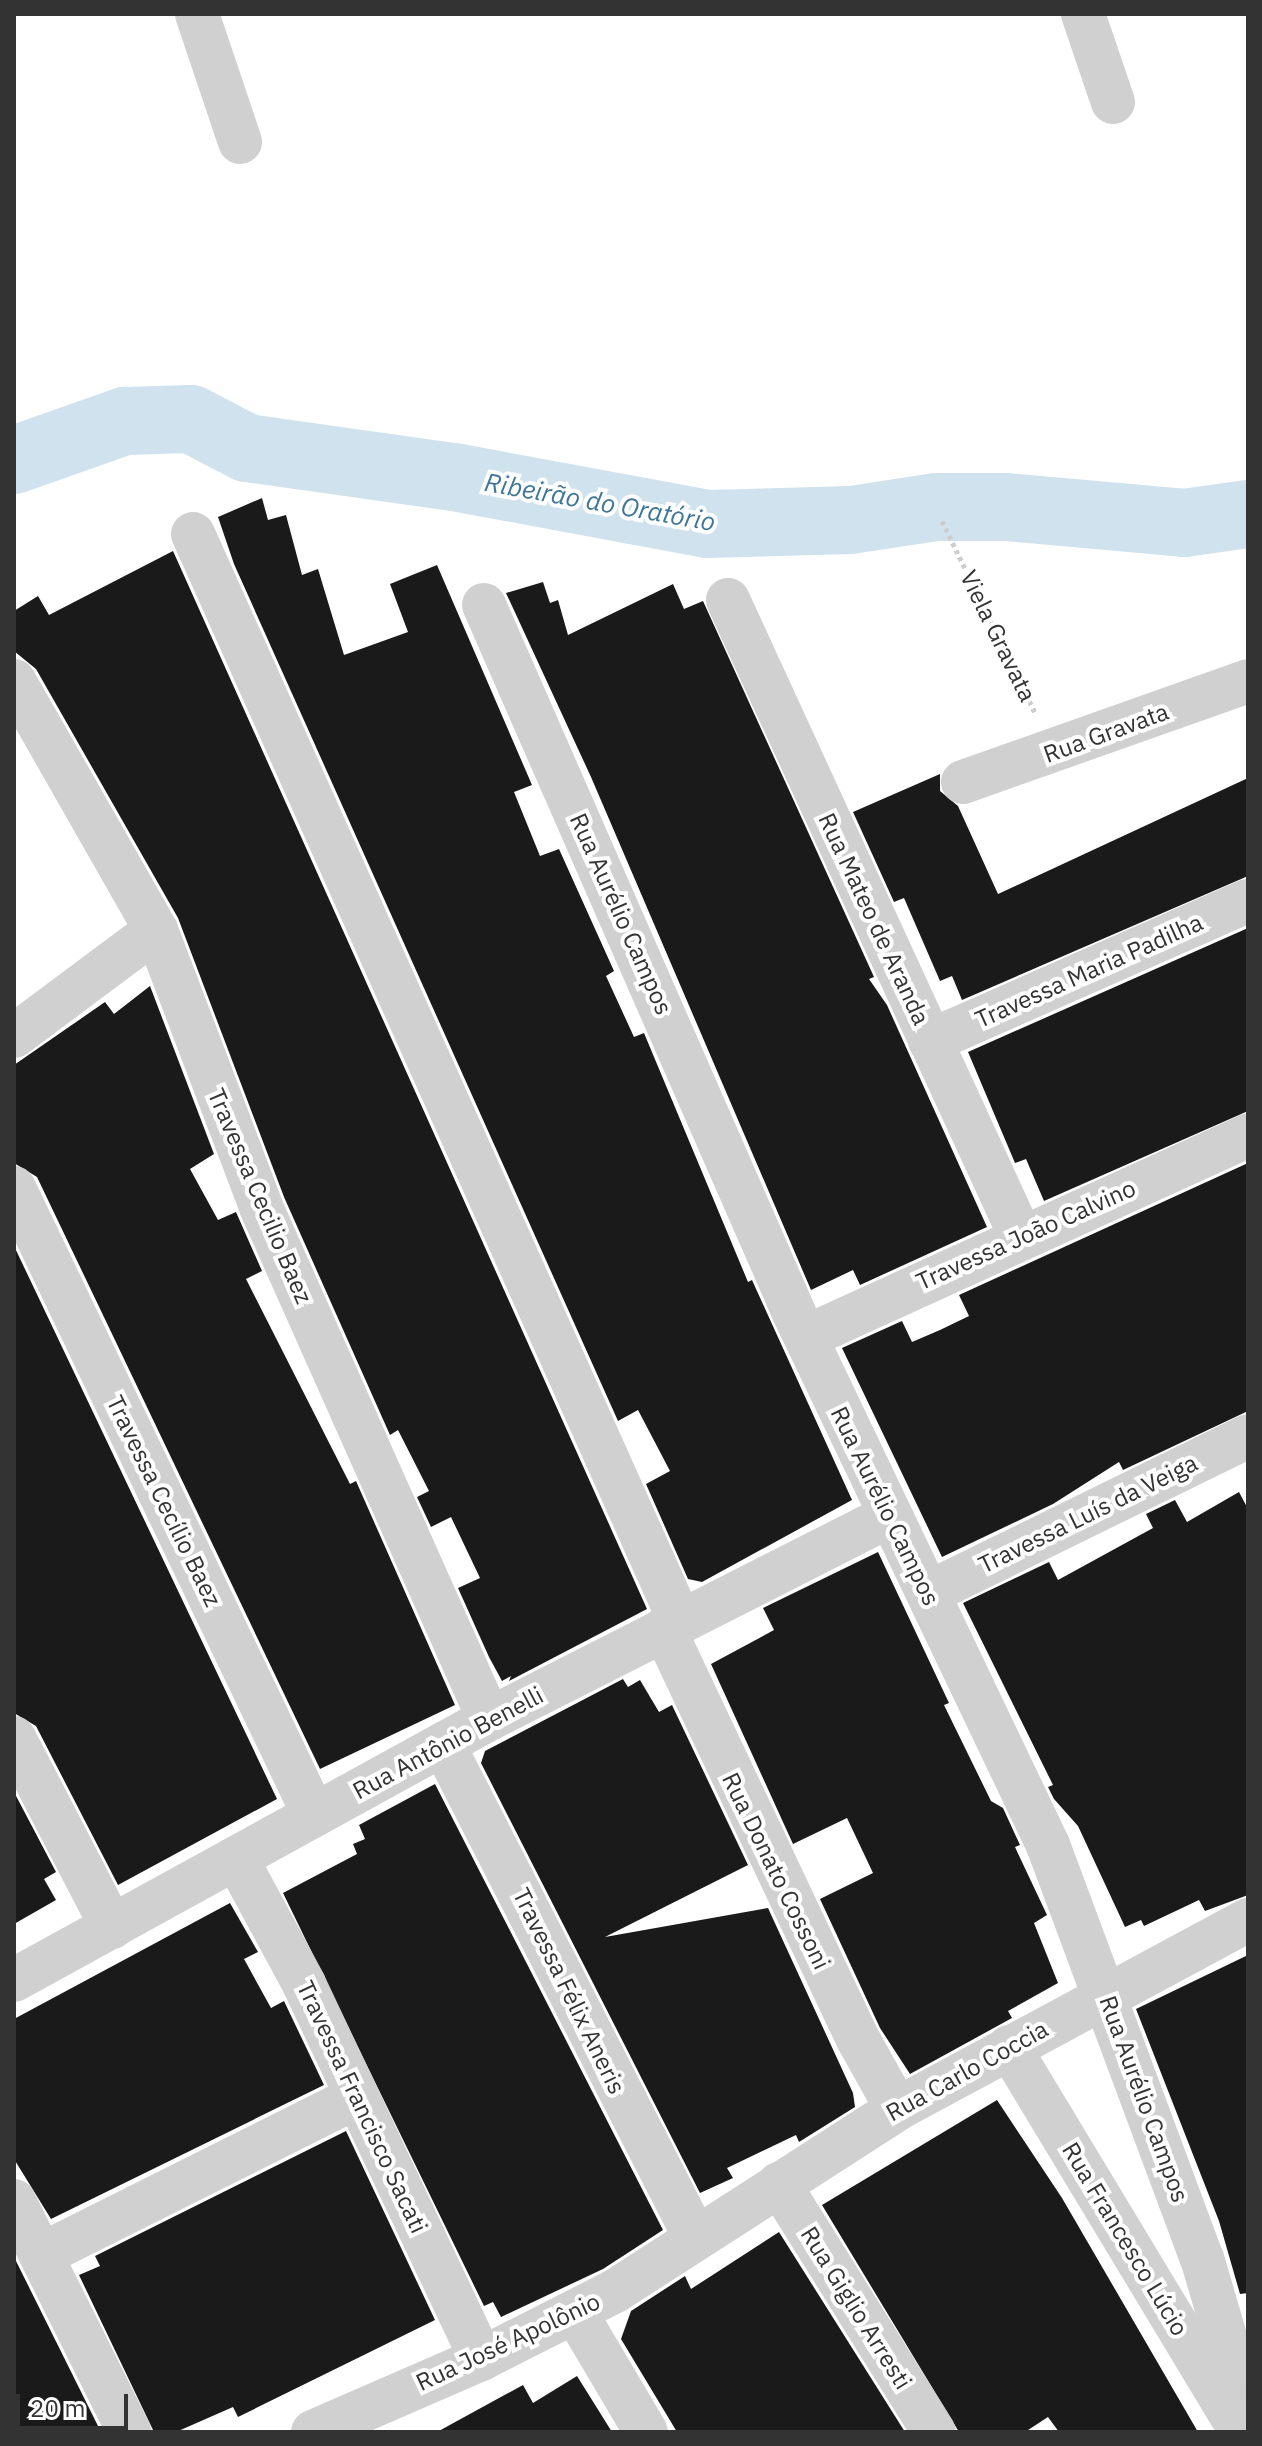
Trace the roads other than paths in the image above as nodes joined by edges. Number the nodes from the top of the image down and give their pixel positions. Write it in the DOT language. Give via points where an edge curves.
graph roads {
  1 [pos="197,14"];
  2 [pos="1083,14"];
  3 [pos="1113,102"];
  4 [pos="240,142"];
  5 [pos="193,534"];
  6 [pos="728,600"];
  7 [pos="484,605"];
  8 [pos="14,681"];
  9 [pos="1248,681"];
  10 [pos="963,782"];
  11 [pos="1248,901"];
  12 [pos="156,930"];
  13 [pos="19,1017"];
  14 [pos="930,1041"];
  15 [pos="1248,1136"];
  16 [pos="14,1188"];
  17 [pos="1021,1237"];
  18 [pos="806,1337"];
  19 [pos="1248,1436"];
  20 [pos="887,1517"];
  21 [pos="928,1593"];
  22 [pos="672,1625"];
  23 [pos="489,1719"];
  24 [pos="14,1738"];
  25 [pos="443,1744"];
  26 [pos="314,1815"];
  27 [pos="236,1858"];
  28 [pos="1248,1920"];
  29 [pos="112,1927"];
  30 [pos="14,1980"];
  31 [pos="1104,1994"];
  32 [pos="1009,2047"];
  33 [pos="357,2097"];
  34 [pos="897,2109"];
  35 [pos="779,2184"];
  36 [pos="14,2201"];
  37 [pos="695,2237"];
  38 [pos="41,2255"];
  39 [pos="575,2312"];
  40 [pos="481,2359"];
  41 [pos="358,2422"];
  42 [pos="1238,2427"];
  43 [pos="129,2432"];
  44 [pos="313,2432"];
  45 [pos="646,2432"];
  46 [pos="934,2432"];
  1 -- 4 [label="street"];
  2 -- 3 [label="street"];
  5 -- 22 [label="street"];
  6 -- 14 [label="street, Rua Mateo de Aranda"];
  7 -- 18 [label="street, Rua Aurélio Campos"];
  8 -- 12 [label="street, Travessa Cecilio Baez"];
  9 -- 10 [label="street, Rua Gravata"];
  11 -- 14 [label="street, Travessa Maria Padilha"];
  12 -- 13 [label="street"];
  12 -- 23 [label="street, Travessa Cecilio Baez" via="261,1207"];
  14 -- 17 [label="street, Rua Mateo de Aranda"];
  15 -- 17 [label="street, Travessa João Calvino"];
  16 -- 26 [label="street, Travessa Cecílio Baez"];
  17 -- 18 [label="street, Travessa João Calvino"];
  18 -- 20 [label="street, Rua Aurélio Campos"];
  19 -- 21 [label="street, Travessa Luís da Veiga"];
  20 -- 21 [label="street, Rua Aurélio Campos"];
  20 -- 22 [label="street, Rua Antônio Benelli"];
  21 -- 31 [label="street, Rua Aurélio Campos" via="1048,1845"];
  22 -- 23 [label="street, Rua Antônio Benelli"];
  22 -- 34 [label="street, Rua Donato Cossoni" via="851,2025"];
  23 -- 25 [label="street, Rua Antônio Benelli"];
  24 -- 29 [label="street"];
  25 -- 26 [label="street, Rua Antônio Benelli"];
  25 -- 37 [label="street, Travessa Félix Aneris"];
  26 -- 27 [label="street, Rua Antônio Benelli"];
  27 -- 29 [label="street, Rua Antônio Benelli"];
  27 -- 33 [label="street, Travessa Francisco Sacati"];
  28 -- 31 [label="street, Rua Carlo Coccia"];
  29 -- 30 [label="street, Rua Antônio Benelli"];
  31 -- 32 [label="street, Rua Carlo Coccia"];
  31 -- 42 [label="street, Rua Aurélio Campos" via="1219,2314 1231,2357"];
  32 -- 34 [label="street, Rua Carlo Coccia"];
  32 -- 42 [label="street, Rua Francesco Lúcio"];
  33 -- 38 [label="street"];
  33 -- 40 [label="street, Travessa Francisco Sacati"];
  34 -- 35 [label="street, Rua Carlo Coccia"];
  35 -- 37 [label="street, Rua Carlo Coccia"];
  35 -- 46 [label="street, Rua Giglio Arresti"];
  36 -- 38 [label="street"];
  37 -- 39 [label="street, Rua José Apolônio"];
  38 -- 43 [label="street"];
  39 -- 40 [label="street, Rua José Apolônio"];
  39 -- 45 [label="street"];
  40 -- 41 [label="street, Rua José Apolônio"];
  41 -- 44 [label="street, Rua José Apolônio"];
}
